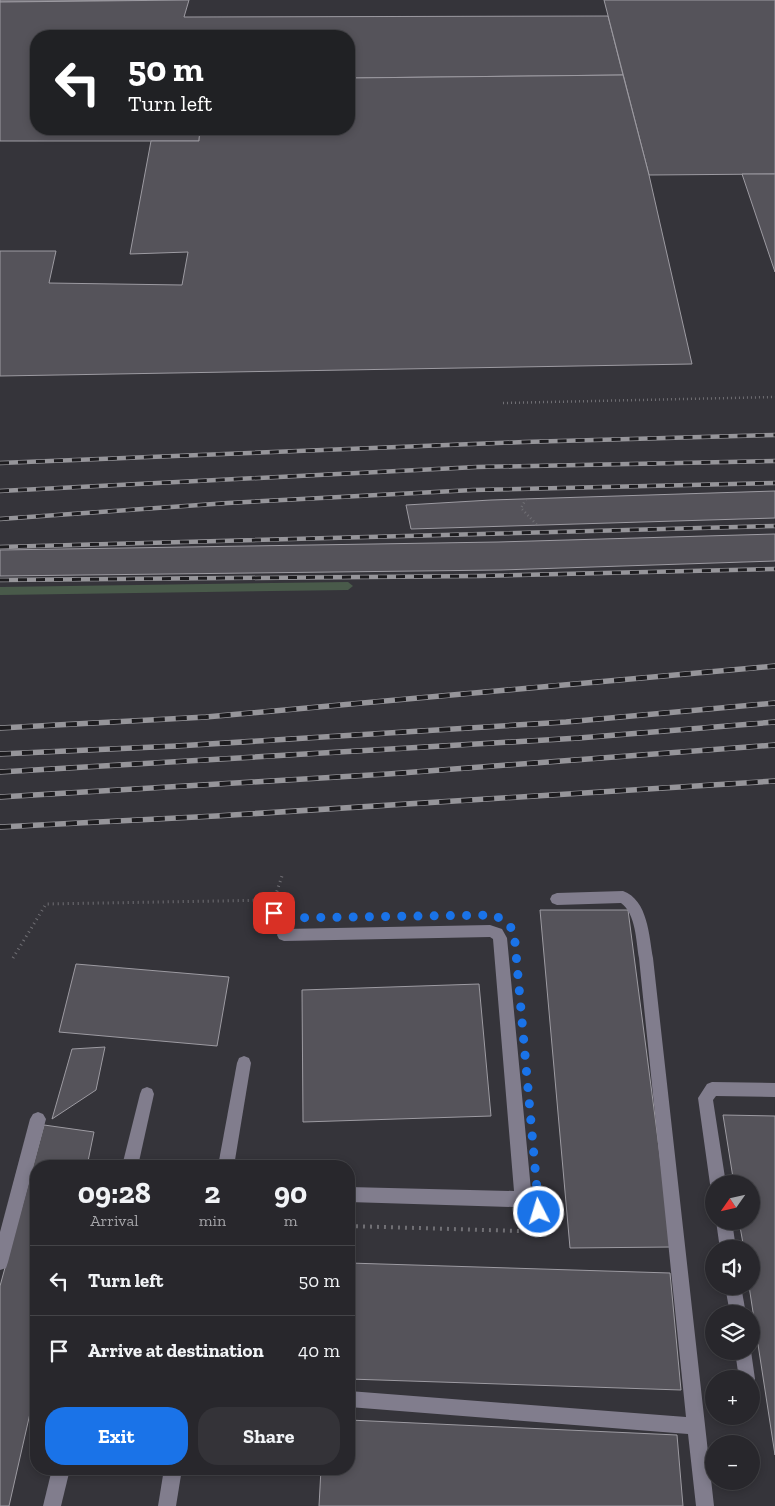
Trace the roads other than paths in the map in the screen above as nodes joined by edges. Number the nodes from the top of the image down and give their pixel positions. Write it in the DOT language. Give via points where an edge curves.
graph roads {
  1 [pos="557,899"];
  2 [pos="284,935"];
  3 [pos="244,1063"];
  4 [pos="775,1090"];
  5 [pos="147,1094"];
  6 [pos="38,1119"];
  7 [pos="131,1160"];
  8 [pos="227,1160"];
  9 [pos="717,1175"];
  10 [pos="355,1195"];
  11 [pos="0,1262"];
  12 [pos="355,1399"];
  13 [pos="696,1426"];
  14 [pos="59,1475"];
  15 [pos="172,1475"];
  16 [pos="52,1506"];
  17 [pos="167,1506"];
  18 [pos="705,1506"];
  1 -- 13 [label="street" via="623,897 635,908 646,958"];
  2 -- 10 [label="street" via="490,931 500,938 523,1190 520,1196 513,1199"];
  3 -- 8 [label="street"];
  4 -- 9 [label="street" via="712,1088 708,1091 705,1098"];
  5 -- 7 [label="street"];
  6 -- 11 [label="street"];
  12 -- 13 [label="street"];
  13 -- 18 [label="street"];
  14 -- 16 [label="street"];
  15 -- 17 [label="street"];
}
